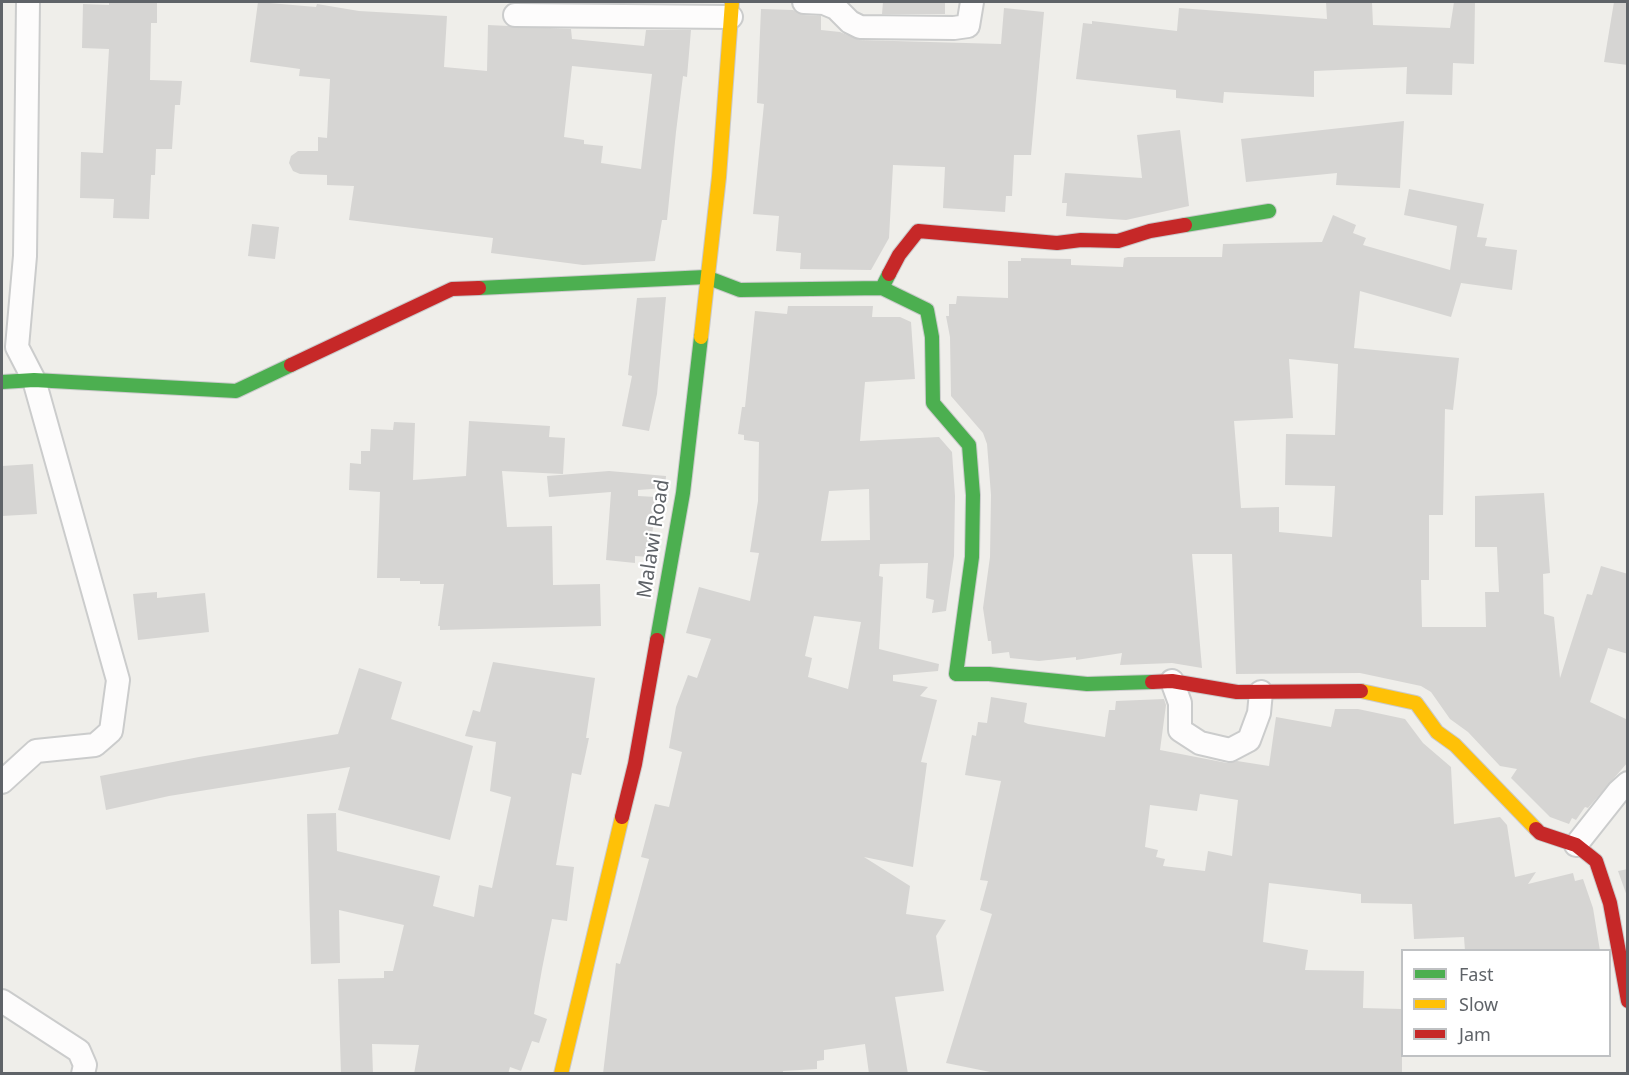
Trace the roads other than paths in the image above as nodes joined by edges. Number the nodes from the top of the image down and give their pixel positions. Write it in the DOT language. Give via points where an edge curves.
graph roads {
  1 [pos="28,2"];
  2 [pos="804,2"];
  3 [pos="972,2"];
  4 [pos="732,9"];
  5 [pos="515,15"];
  6 [pos="1269,211"];
  7 [pos="706,277"];
  8 [pos="882,288"];
  9 [pos="34,380"];
  10 [pos="2,382"];
  11 [pos="1172,681"];
  12 [pos="1261,692"];
  13 [pos="2,782"];
  14 [pos="1628,783"];
  15 [pos="1576,845"];
  16 [pos="2,1001"];
  17 [pos="1628,1001"];
  18 [pos="83,1074"];
  19 [pos="561,1074"];
  1 -- 9 [label="street" via="25,256 17,347"];
  2 -- 3 [label="street" via="836,8 860,27 954,28 968,26"];
  4 -- 5 [label="street"];
  4 -- 7 [label="street, Malawi Road" via="719,177"];
  6 -- 8 [label="street" via="1150,231 1118,241 1057,243 918,231 899,255"];
  7 -- 8 [label="street" via="740,290"];
  7 -- 9 [label="street" via="452,290 236,391"];
  7 -- 19 [label="street, Malawi Road" via="683,493 635,764"];
  8 -- 11 [label="street" via="927,310 932,337 933,403 969,445 972,557 956,674 1087,684"];
  9 -- 10 [label="street"];
  9 -- 13 [label="street" via="118,680 111,731 102,739 95,745 36,751"];
  11 -- 12 [label="street"];
  11 -- 12 [label="street" via="1180,704 1180,730 1200,743 1230,750 1249,740"];
  12 -- 15 [label="street" via="1360,691 1416,703 1437,732 1455,744 1539,833"];
  14 -- 15 [label="street"];
  15 -- 17 [label="street" via="1596,861 1610,903"];
  16 -- 18 [label="street" via="79,1051 85,1065"];
}
